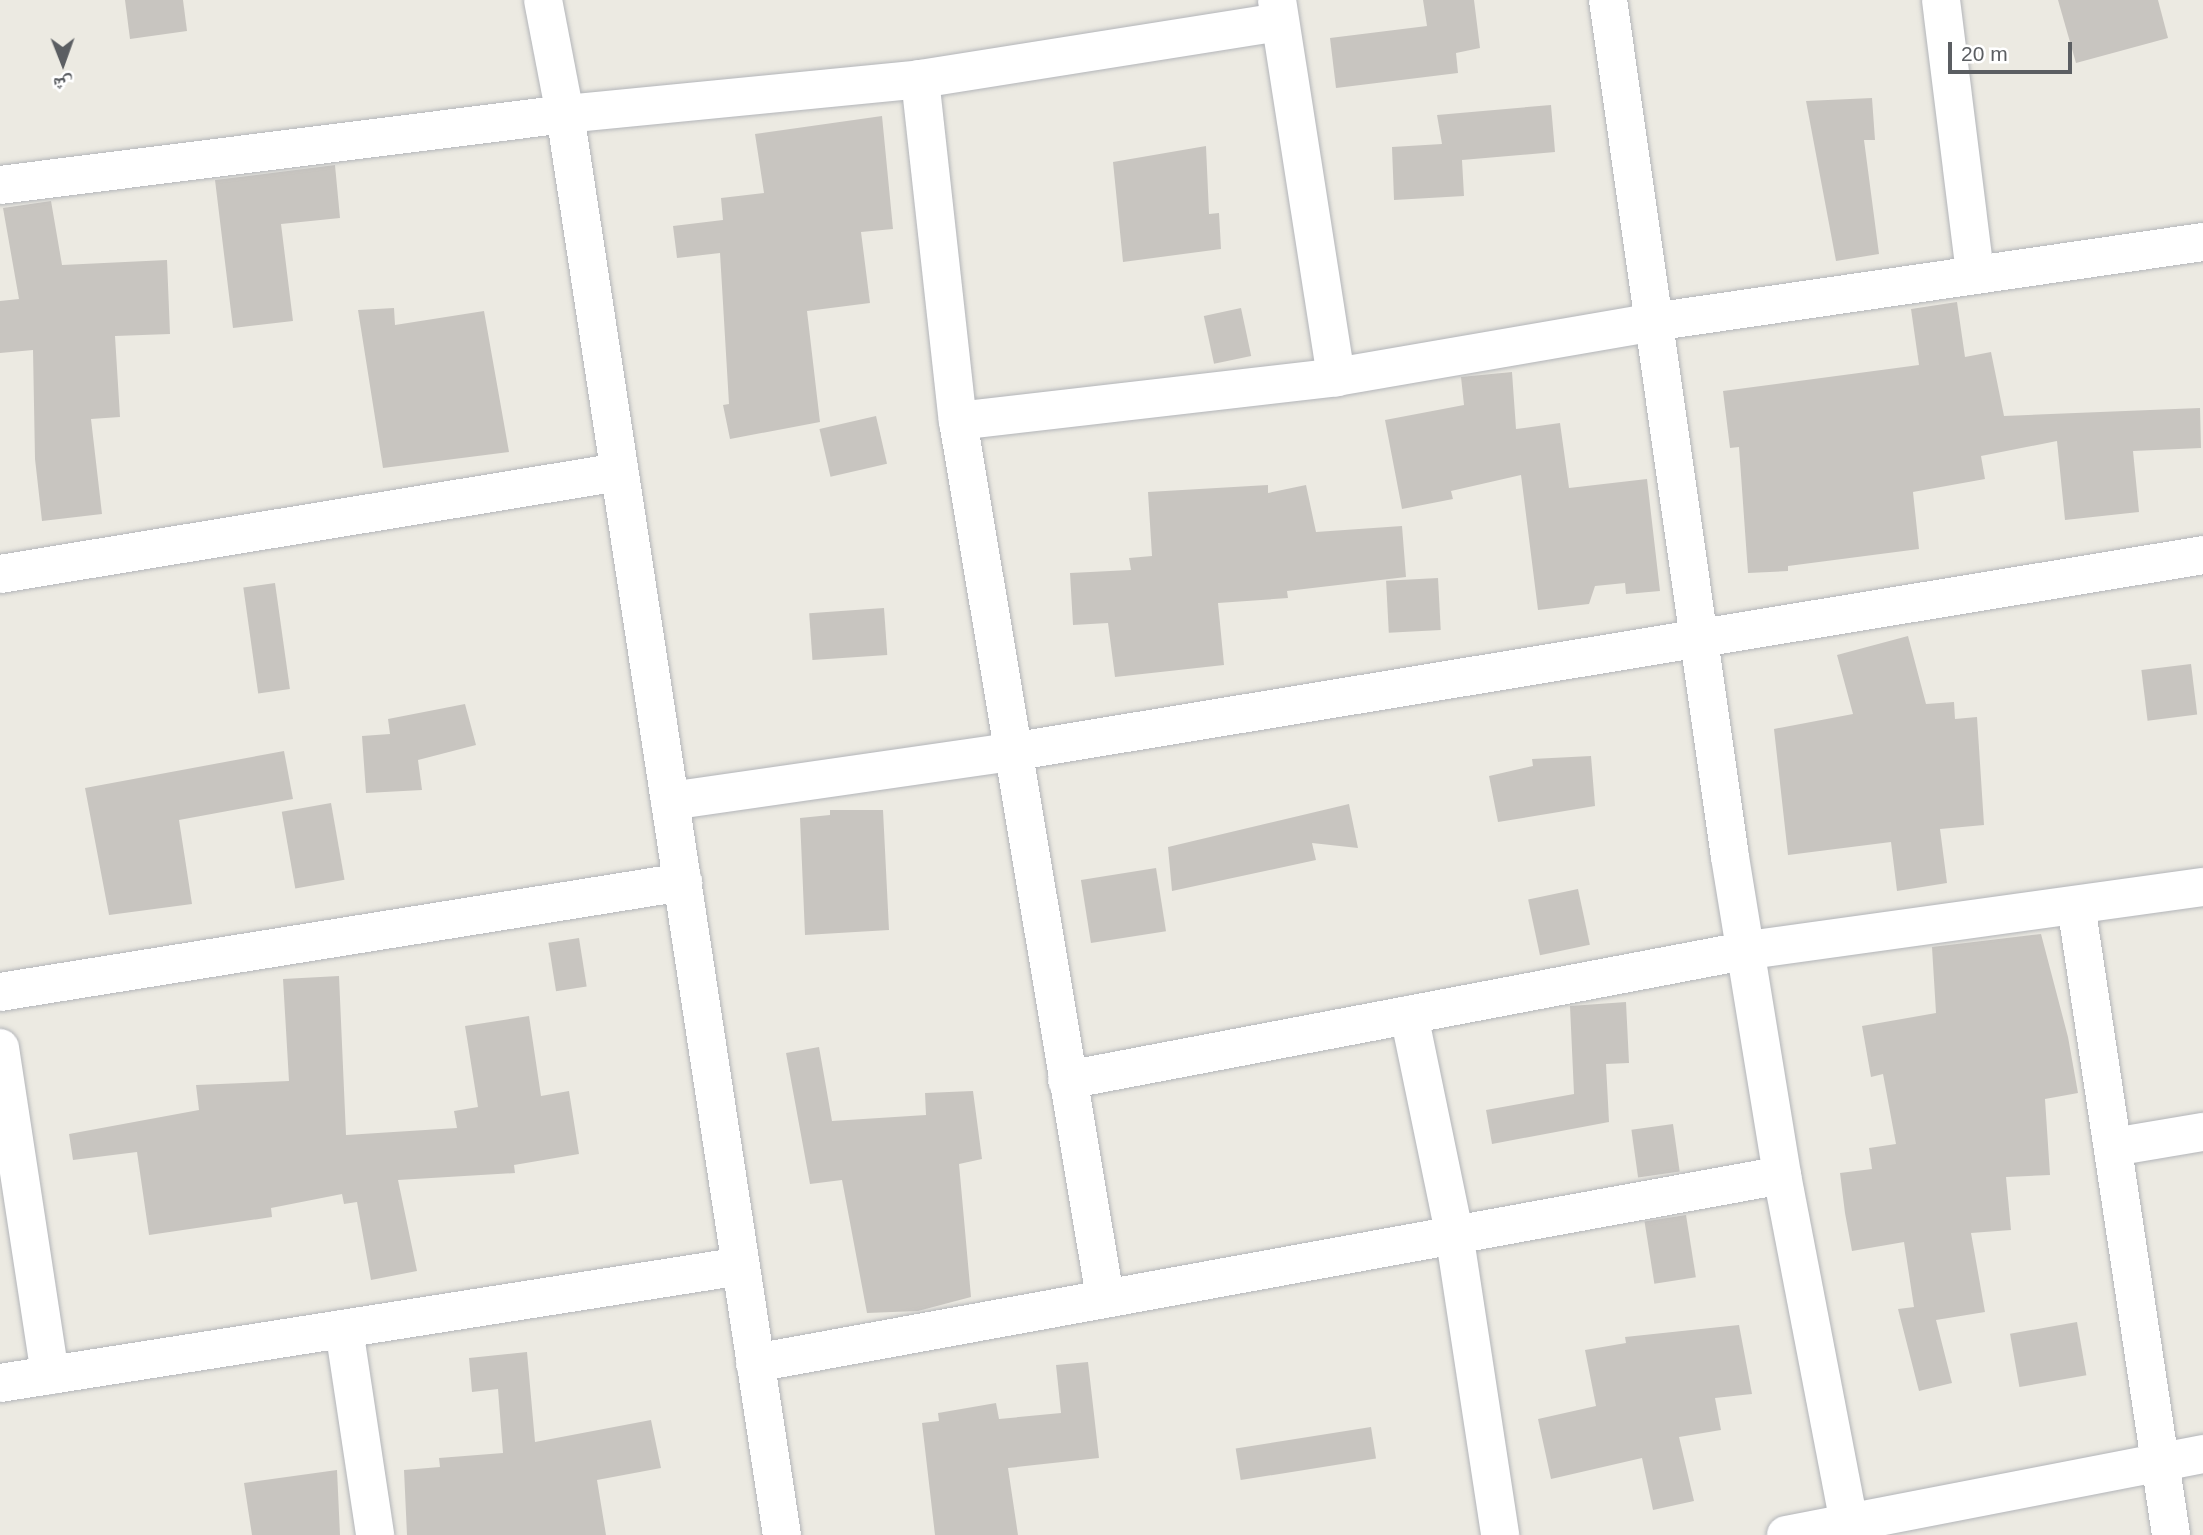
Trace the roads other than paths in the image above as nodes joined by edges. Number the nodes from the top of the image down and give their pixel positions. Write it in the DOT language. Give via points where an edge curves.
graph roads {
  1 [pos="543,0"];
  2 [pos="1608,0"];
  3 [pos="1941,0"];
  4 [pos="1278,11"];
  5 [pos="920,79"];
  6 [pos="565,114"];
  7 [pos="0,185"];
  8 [pos="2203,242"];
  9 [pos="1975,273"];
  10 [pos="1653,322"];
  11 [pos="1336,377"];
  12 [pos="958,421"];
  13 [pos="619,472"];
  14 [pos="2203,555"];
  15 [pos="0,574"];
  16 [pos="1696,638"];
  17 [pos="1011,752"];
  18 [pos="670,801"];
  19 [pos="683,881"];
  20 [pos="2203,887"];
  21 [pos="2076,905"];
  22 [pos="1749,950"];
  23 [pos="0,992"];
  24 [pos="1409,1015"];
  25 [pos="0,1048"];
  26 [pos="1067,1080"];
  27 [pos="2203,1132"];
  28 [pos="2113,1147"];
  29 [pos="1783,1175"];
  30 [pos="1454,1233"];
  31 [pos="741,1266"];
  32 [pos="1105,1298"];
  33 [pos="344,1329"];
  34 [pos="755,1363"];
  35 [pos="50,1375"];
  36 [pos="0,1383"];
  37 [pos="2203,1454"];
  38 [pos="2157,1460"];
  39 [pos="1850,1529"];
  40 [pos="375,1535"];
  41 [pos="782,1535"];
  42 [pos="1500,1535"];
  43 [pos="1786,1535"];
  44 [pos="2171,1535"];
  1 -- 6 [label="street"];
  2 -- 10 [label="street"];
  3 -- 9 [label="street"];
  4 -- 5 [label="street"];
  4 -- 11 [label="street"];
  5 -- 6 [label="street"];
  5 -- 12 [label="street"];
  6 -- 7 [label="street"];
  6 -- 13 [label="street"];
  8 -- 9 [label="street"];
  9 -- 10 [label="street"];
  10 -- 11 [label="street"];
  10 -- 16 [label="street"];
  11 -- 12 [label="street"];
  12 -- 17 [label="street"];
  13 -- 15 [label="street"];
  13 -- 18 [label="street"];
  14 -- 16 [label="street"];
  16 -- 17 [label="street"];
  16 -- 22 [label="street"];
  17 -- 18 [label="street"];
  17 -- 26 [label="street"];
  18 -- 19 [label="street"];
  19 -- 23 [label="street"];
  19 -- 31 [label="street"];
  20 -- 21 [label="street"];
  21 -- 22 [label="street"];
  21 -- 28 [label="street"];
  22 -- 24 [label="street"];
  22 -- 29 [label="street"];
  24 -- 26 [label="street"];
  24 -- 30 [label="street"];
  25 -- 35 [label="street"];
  26 -- 32 [label="street"];
  27 -- 28 [label="street"];
  28 -- 38 [label="street"];
  29 -- 30 [label="street"];
  29 -- 39 [label="street"];
  30 -- 32 [label="street"];
  30 -- 42 [label="street"];
  31 -- 33 [label="street"];
  31 -- 34 [label="street"];
  32 -- 34 [label="street"];
  33 -- 35 [label="street"];
  33 -- 40 [label="street"];
  34 -- 41 [label="street"];
  35 -- 36 [label="street"];
  37 -- 38 [label="street"];
  38 -- 39 [label="street"];
  38 -- 44 [label="street"];
  39 -- 43 [label="street"];
}
